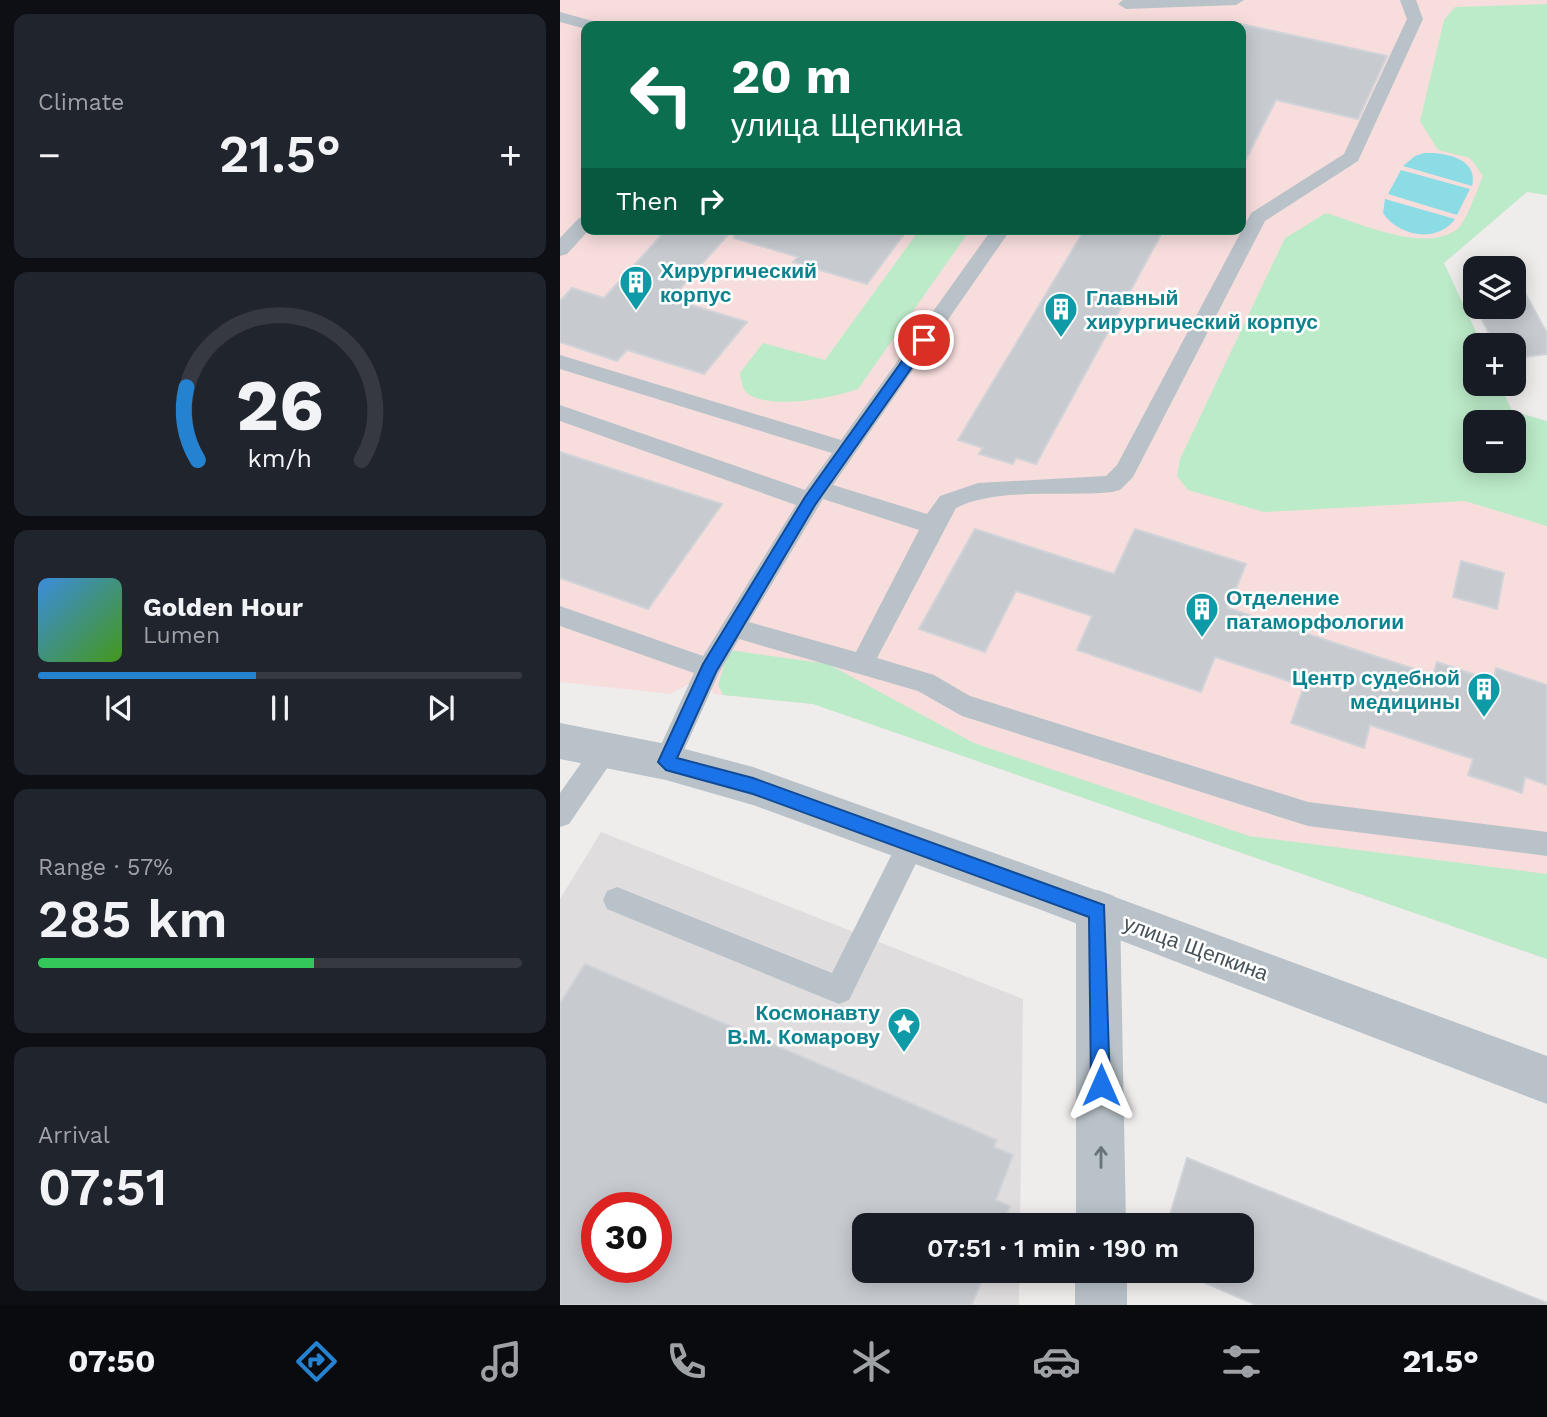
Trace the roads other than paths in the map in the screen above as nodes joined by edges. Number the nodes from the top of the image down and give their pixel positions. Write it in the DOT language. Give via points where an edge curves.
graph roads {
  1 [pos="1237,0"];
  2 [pos="1408,0"];
  3 [pos="1126,2"];
  4 [pos="560,17"];
  5 [pos="1129,21"];
  6 [pos="581,23"];
  7 [pos="581,227"];
  8 [pos="998,235"];
  9 [pos="560,250"];
  10 [pos="560,362"];
  11 [pos="560,413"];
  12 [pos="846,450"];
  13 [pos="814,495"];
  14 [pos="933,525"];
  15 [pos="560,616"];
  16 [pos="733,628"];
  17 [pos="862,664"];
  18 [pos="709,668"];
  19 [pos="560,741"];
  20 [pos="605,750"];
  21 [pos="666,762"];
  22 [pos="560,815"];
  23 [pos="912,843"];
  24 [pos="1547,844"];
  25 [pos="617,900"];
  26 [pos="1098,911"];
  27 [pos="1547,1080"];
  28 [pos="1101,1213"];
  29 [pos="1101,1283"];
  30 [pos="1101,1305"];
  1 -- 3 [label="lane"];
  2 -- 14 [label="lane" via="1415,19 1352,157 1258,217 1125,471 1112,484 1102,486 985,490 959,496 948,501"];
  3 -- 5 [label="lane"];
  4 -- 6 [label="lane"];
  7 -- 9 [label="lane"];
  8 -- 12 [label="lane"];
  10 -- 12 [label="lane"];
  11 -- 13 [label="lane"];
  12 -- 13 [label="lane"];
  13 -- 14 [label="lane"];
  13 -- 16 [label="lane"];
  14 -- 17 [label="lane"];
  15 -- 18 [label="lane"];
  16 -- 17 [label="lane"];
  16 -- 18 [label="lane"];
  17 -- 24 [label="lane" via="925,681 962,705 1308,814"];
  18 -- 21 [label="lane"];
  19 -- 20 [label="street, улица Щепкина"];
  20 -- 21 [label="street, улица Щепкина"];
  20 -- 22 [label="lane"];
  21 -- 23 [label="street, улица Щепкина" via="753,786"];
  23 -- 25 [label="lane" via="839,990"];
  23 -- 26 [label="street, улица Щепкина"];
  26 -- 27 [label="street, улица Щепкина"];
  28 -- 26 [label="street, one-way"];
  29 -- 30 [label="street"];
}
